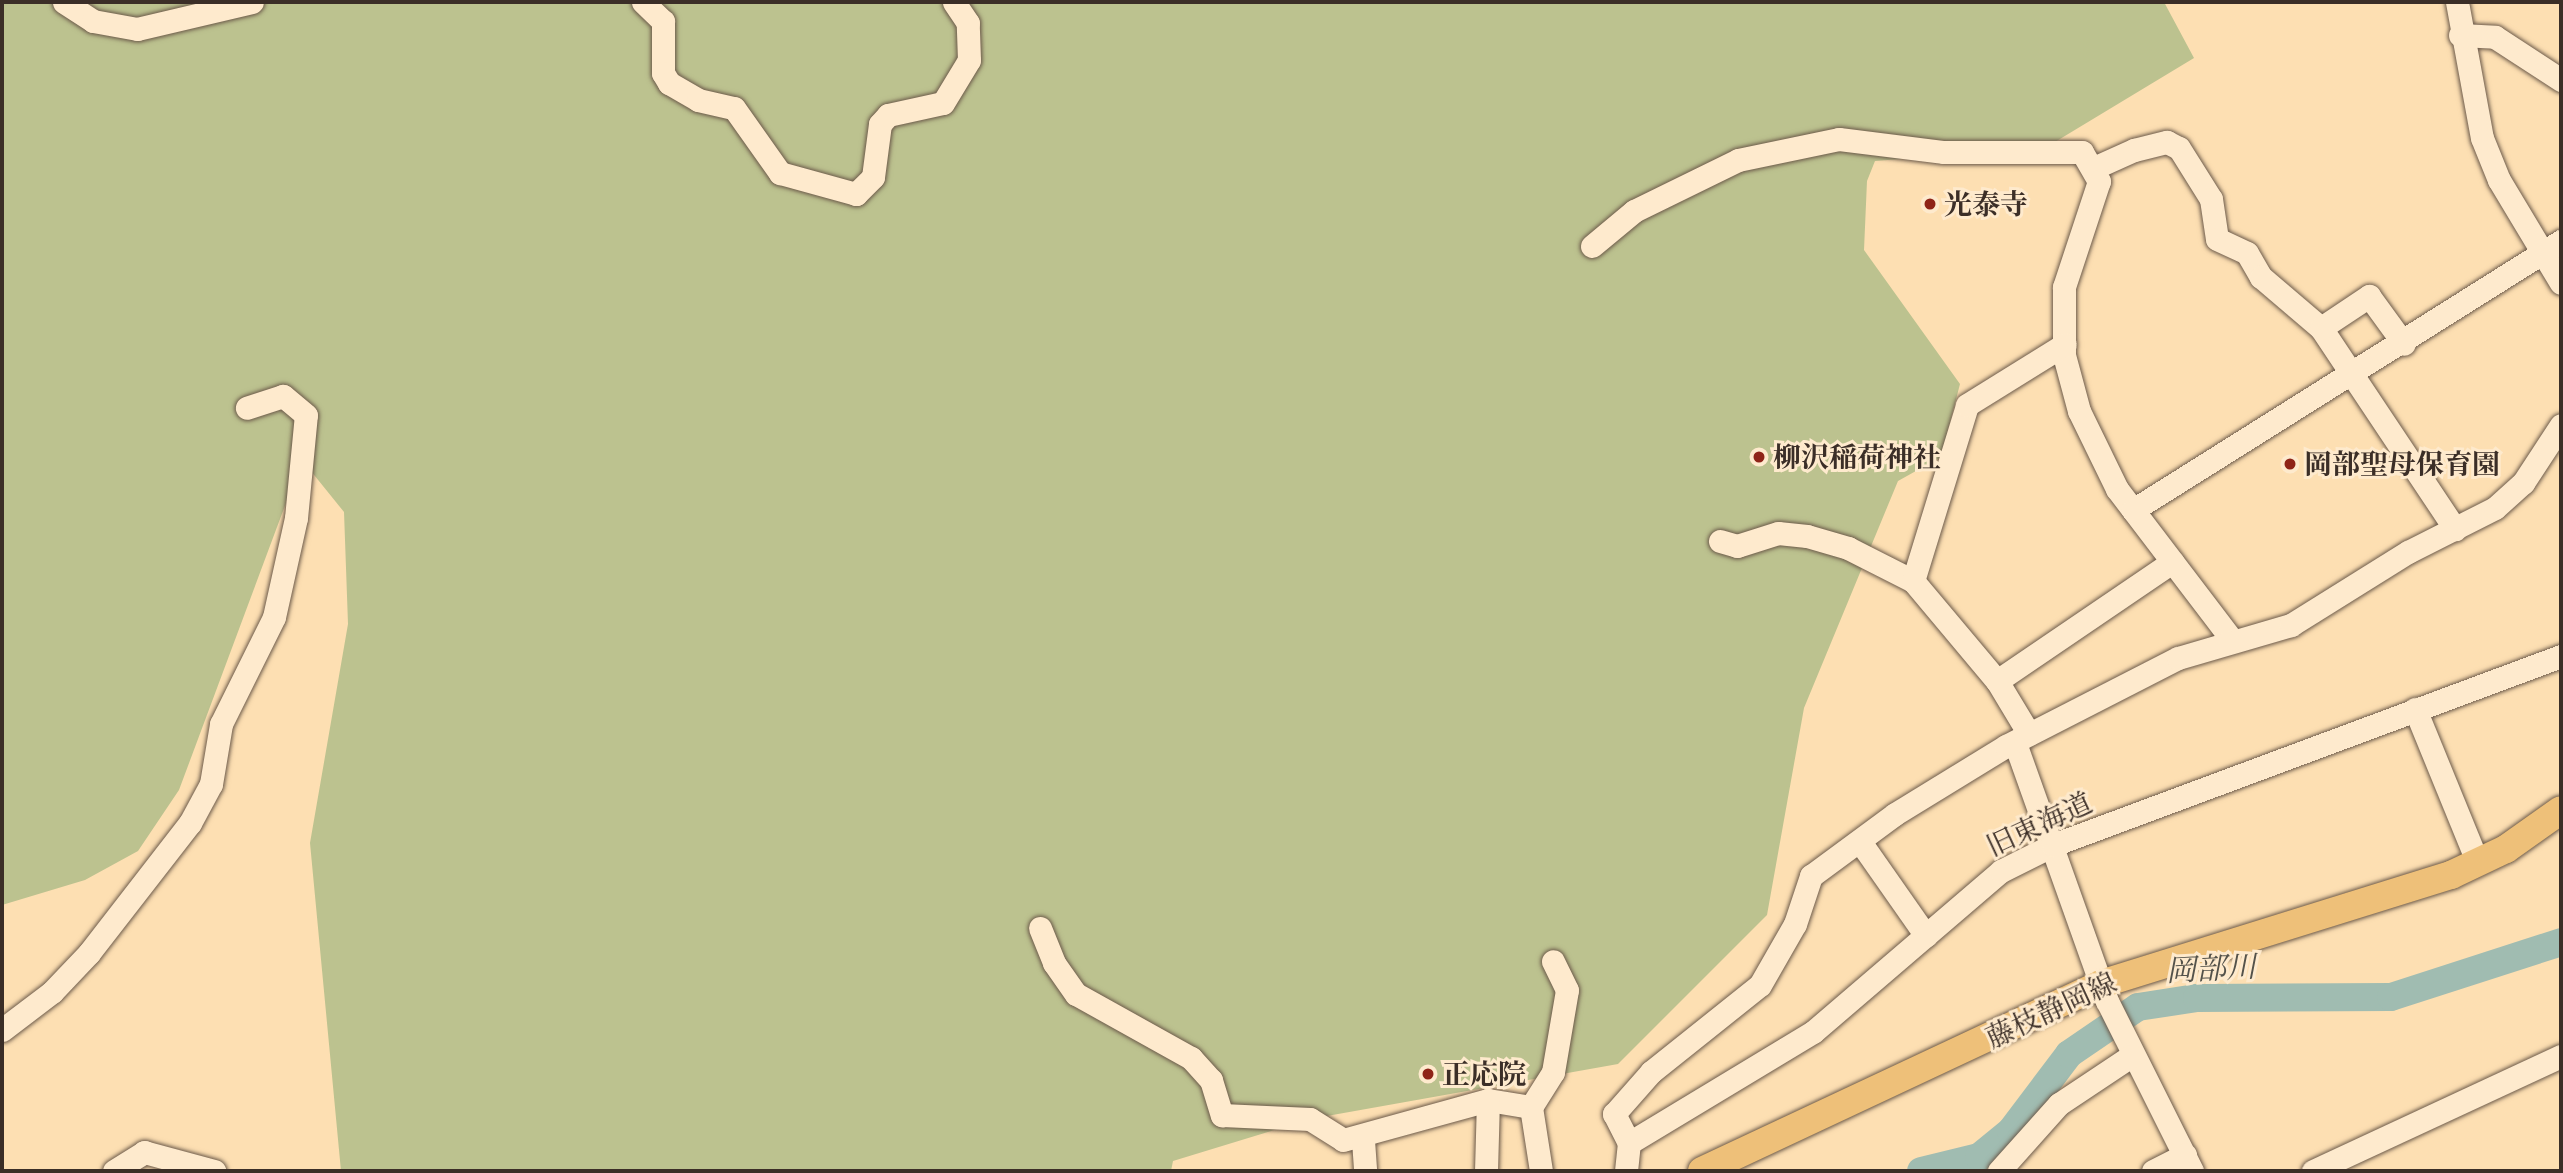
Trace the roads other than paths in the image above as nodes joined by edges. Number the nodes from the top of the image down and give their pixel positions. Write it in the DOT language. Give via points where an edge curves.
graph roads {
  1 [pos="64,2"];
  2 [pos="252,2"];
  3 [pos="643,2"];
  4 [pos="954,2"];
  5 [pos="2457,2"];
  6 [pos="2460,35"];
  7 [pos="2561,80"];
  8 [pos="2096,167"];
  9 [pos="1592,246"];
  10 [pos="2553,247"];
  11 [pos="2561,283"];
  12 [pos="2321,328"];
  13 [pos="2065,344"];
  14 [pos="2404,344"];
  15 [pos="2352,377"];
  16 [pos="247,408"];
  17 [pos="2561,425"];
  18 [pos="2133,510"];
  19 [pos="2455,529"];
  20 [pos="1720,541"];
  21 [pos="2172,562"];
  22 [pos="1913,581"];
  23 [pos="2232,640"];
  24 [pos="2561,656"];
  25 [pos="1997,681"];
  26 [pos="2415,709"];
  27 [pos="2022,738"];
  28 [pos="2561,810"];
  29 [pos="1861,843"];
  30 [pos="2053,845"];
  31 [pos="2478,863"];
  32 [pos="1040,928"];
  33 [pos="1926,936"];
  34 [pos="1553,961"];
  35 [pos="2104,993"];
  36 [pos="2,1030"];
  37 [pos="2131,1056"];
  38 [pos="2561,1056"];
  39 [pos="1488,1100"];
  40 [pos="1531,1107"];
  41 [pos="1363,1140"];
  42 [pos="1629,1143"];
  43 [pos="2189,1163"];
  44 [pos="114,1171"];
  45 [pos="214,1171"];
  46 [pos="1365,1171"];
  47 [pos="1486,1171"];
  48 [pos="1541,1171"];
  49 [pos="1626,1171"];
  50 [pos="1702,1171"];
  51 [pos="1999,1171"];
  52 [pos="2153,1171"];
  53 [pos="2313,1171"];
  1 -- 2 [label="street" via="93,22 137,29"];
  3 -- 4 [label="street" via="663,21 663,73 670,83 698,100 734,108 780,173 856,194 873,177 880,124 888,115 943,103 970,60 968,23"];
  5 -- 6 [label="street"];
  6 -- 7 [label="street" via="2495,37"];
  6 -- 10 [label="street" via="2482,138"];
  8 -- 9 [label="street" via="2082,152 2065,148 1944,152 1839,139 1738,160 1634,211"];
  8 -- 12 [label="street" via="2167,142 2179,148 2211,199 2217,239 2247,253 2261,277"];
  8 -- 13 [label="street" via="2099,181 2064,288"];
  10 -- 11 [label="street"];
  10 -- 14 [label="street"];
  12 -- 14 [label="street" via="2369,296"];
  12 -- 15 [label="street"];
  13 -- 18 [label="street" via="2094,450"];
  13 -- 22 [label="street" via="1967,405"];
  14 -- 15 [label="street"];
  15 -- 18 [label="street"];
  15 -- 19 [label="street"];
  16 -- 36 [label="street" via="283,396 306,415 296,517 274,617 221,724 211,784 190,823 89,953 52,992"];
  17 -- 19 [label="street" via="2512,497"];
  18 -- 21 [label="street"];
  19 -- 23 [label="street" via="2291,625"];
  20 -- 22 [label="street" via="1737,546 1778,533 1807,536 1848,548"];
  21 -- 23 [label="street"];
  21 -- 25 [label="street"];
  22 -- 25 [label="street"];
  23 -- 27 [label="street" via="2178,658"];
  24 -- 26 [label="street, 旧東海道"];
  25 -- 27 [label="street"];
  26 -- 30 [label="street, 旧東海道"];
  26 -- 31 [label="street"];
  27 -- 29 [label="street" via="1895,814"];
  27 -- 30 [label="street"];
  28 -- 31 [label="main road, 藤枝静岡線"];
  29 -- 33 [label="street"];
  29 -- 42 [label="street" via="1811,876 1795,924 1760,985 1651,1072 1614,1114"];
  30 -- 33 [label="street, 旧東海道" via="2001,872"];
  30 -- 35 [label="street"];
  31 -- 35 [label="main road, 藤枝静岡線"];
  32 -- 41 [label="street" via="1054,963 1076,993 1192,1058 1211,1080 1222,1115 1310,1119 1343,1140"];
  33 -- 42 [label="street, 旧東海道" via="1813,1032"];
  34 -- 40 [label="street" via="1567,990 1553,1072"];
  35 -- 37 [label="street"];
  35 -- 50 [label="main road, 藤枝静岡線"];
  37 -- 43 [label="street"];
  37 -- 51 [label="street" via="2059,1104"];
  38 -- 53 [label="street"];
  39 -- 40 [label="street"];
  39 -- 41 [label="street" via="1407,1118"];
  39 -- 47 [label="street"];
  40 -- 48 [label="street"];
  41 -- 46 [label="street"];
  42 -- 49 [label="street"];
  43 -- 52 [label="street"];
  44 -- 45 [label="street" via="144,1152"];
}
